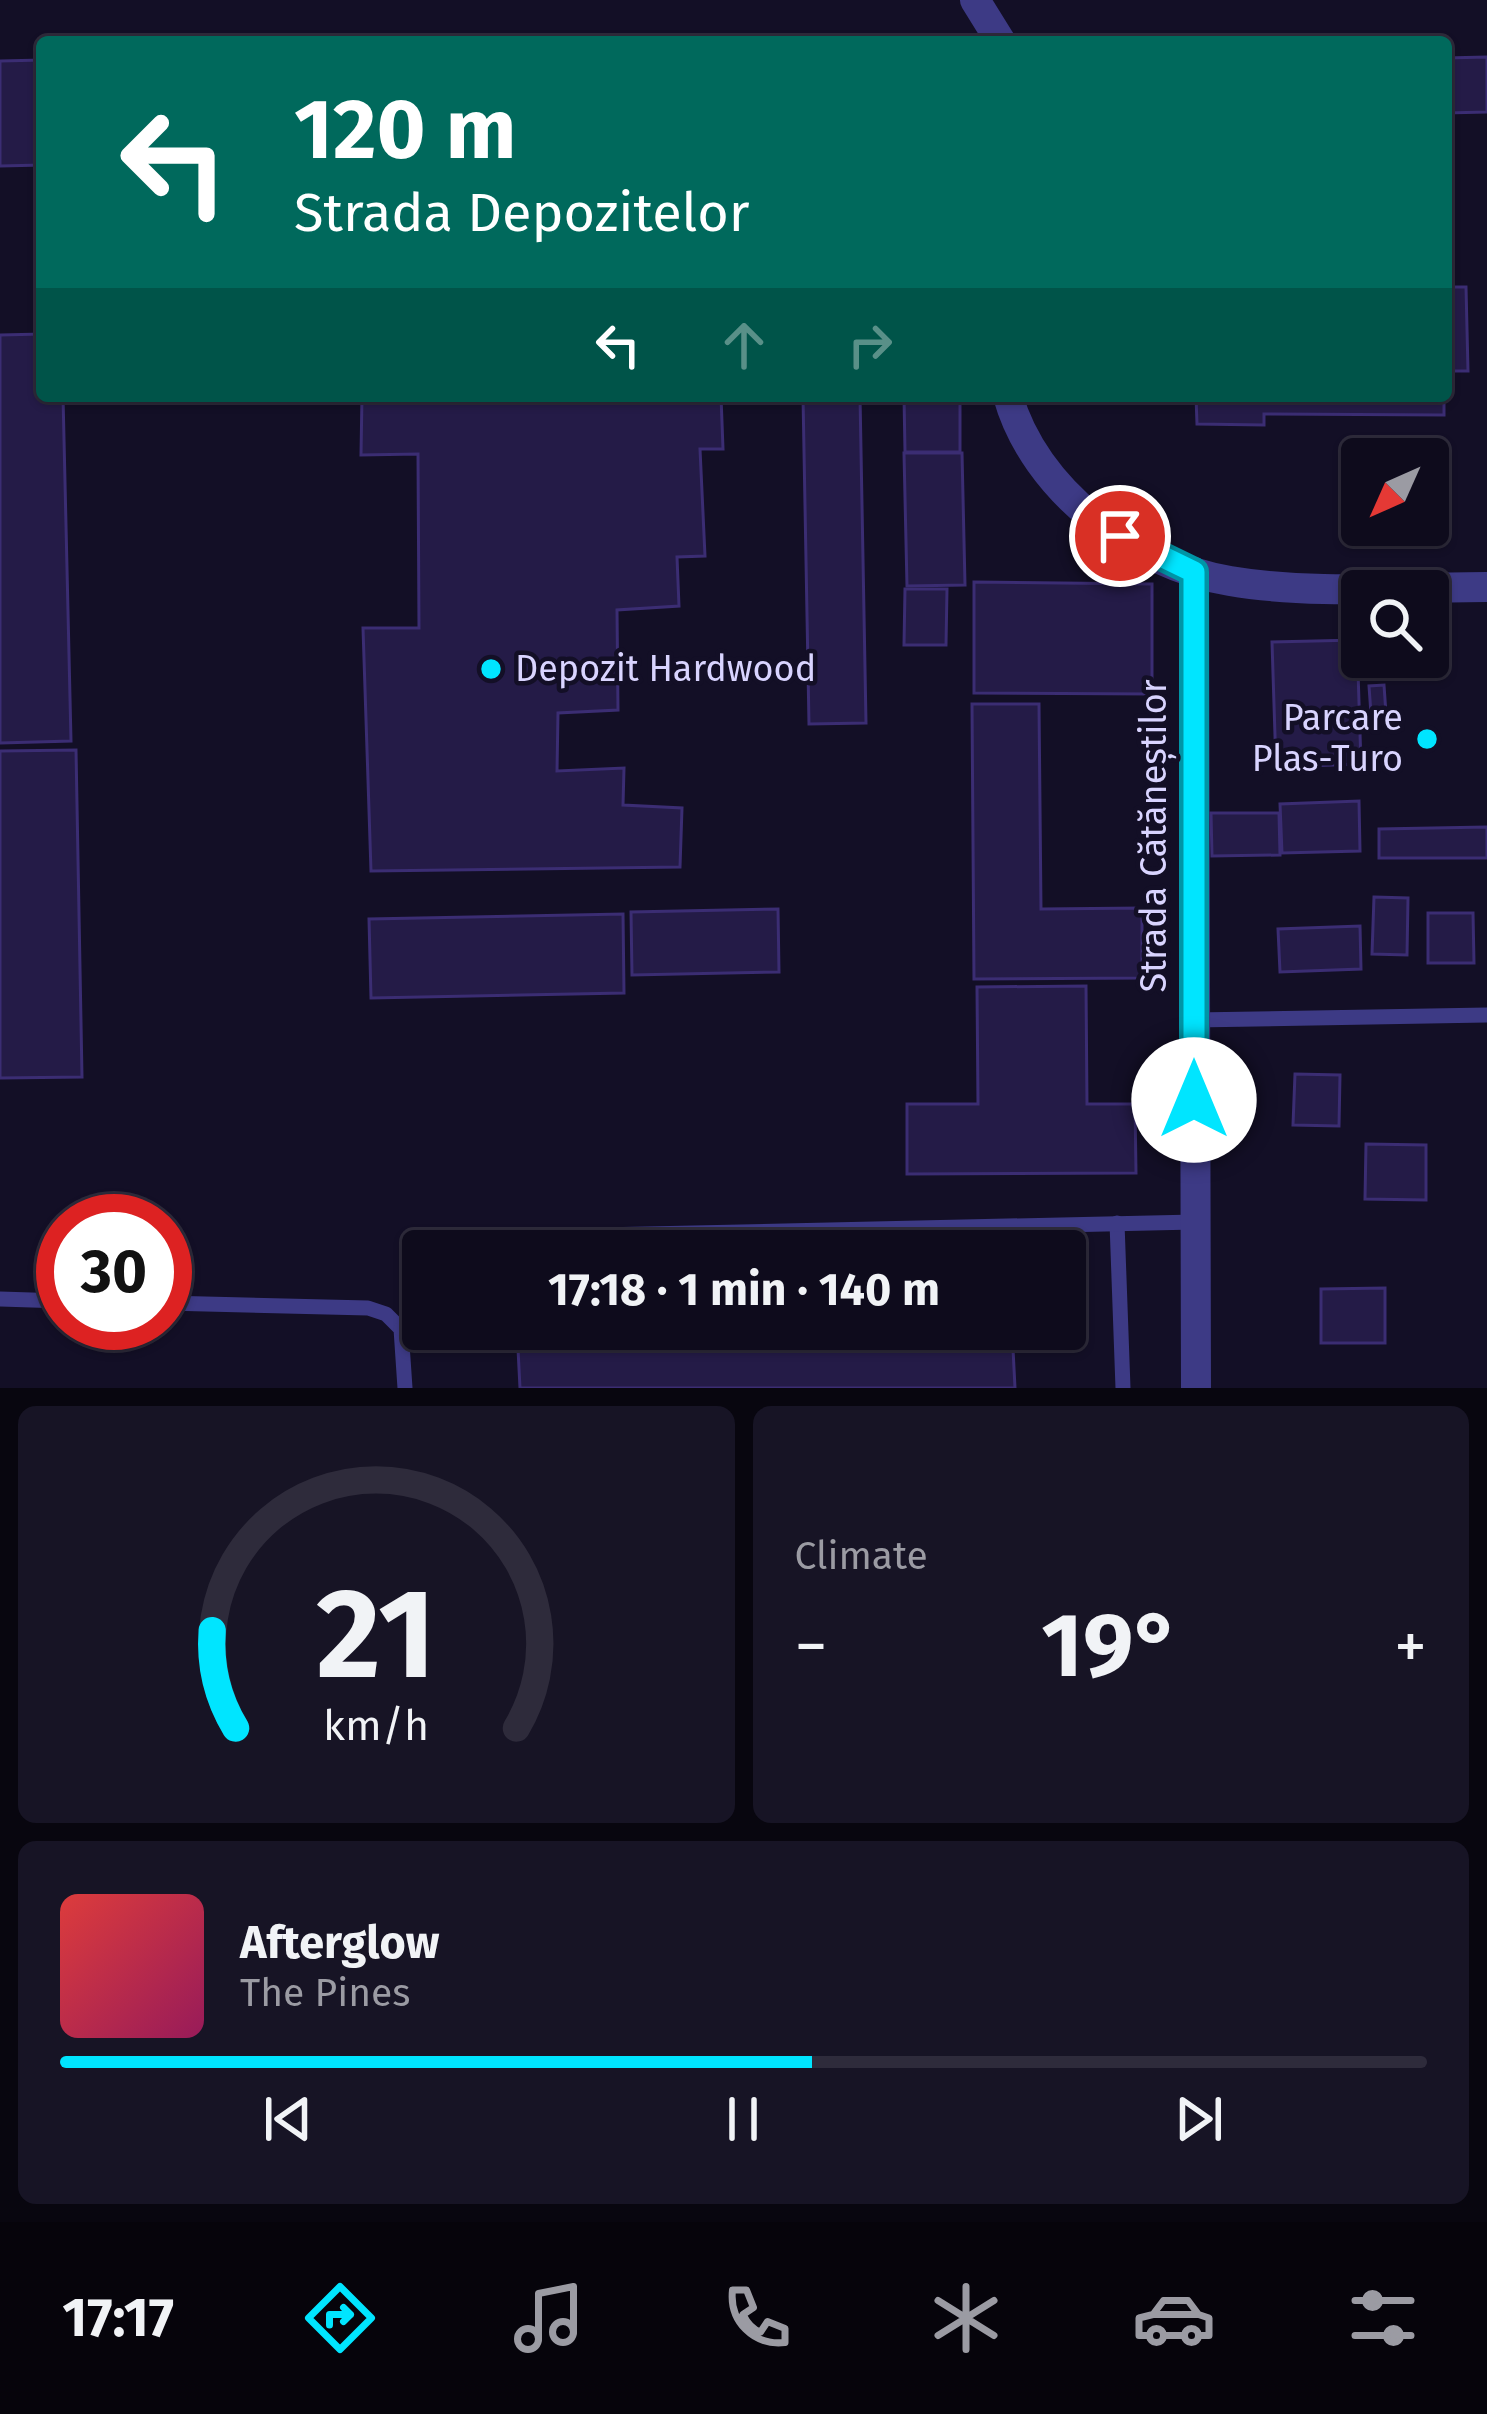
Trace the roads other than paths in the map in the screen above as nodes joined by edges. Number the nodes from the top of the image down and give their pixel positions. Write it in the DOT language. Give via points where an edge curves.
graph roads {
  1 [pos="975,0"];
  2 [pos="997,36"];
  3 [pos="1010,402"];
  4 [pos="1194,572"];
  5 [pos="1487,587"];
  6 [pos="1487,1015"];
  7 [pos="1194,1019"];
  8 [pos="1195,1222"];
  9 [pos="1117,1223"];
  10 [pos="813,1230"];
  11 [pos="0,1300"];
  12 [pos="36,1301"];
  13 [pos="192,1305"];
  14 [pos="401,1329"];
  15 [pos="405,1388"];
  16 [pos="1123,1388"];
  17 [pos="1196,1388"];
  1 -- 2 [label="street"];
  3 -- 4 [label="street" via="1016,425 1064,491 1120,536"];
  4 -- 5 [label="street" via="1264,585"];
  4 -- 7 [label="street, Strada Cătăneștilor"];
  6 -- 7 [label="lane"];
  7 -- 8 [label="street, Strada Cătăneștilor"];
  8 -- 9 [label="lane"];
  8 -- 17 [label="street, Strada Cătăneștilor"];
  9 -- 10 [label="lane"];
  9 -- 16 [label="lane"];
  11 -- 12 [label="lane"];
  13 -- 14 [label="lane" via="368,1308"];
  14 -- 15 [label="lane"];
}
